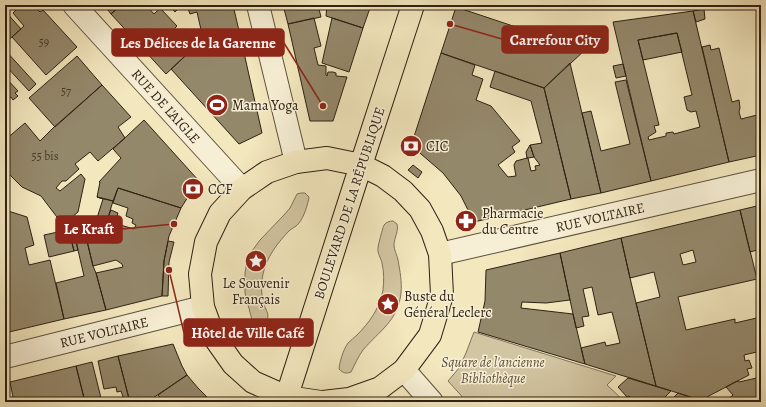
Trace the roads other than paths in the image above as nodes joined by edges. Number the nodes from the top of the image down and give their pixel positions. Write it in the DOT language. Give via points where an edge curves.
graph roads {
  1 [pos="74,5"];
  2 [pos="258,5"];
  3 [pos="414,5"];
  4 [pos="296,162"];
  5 [pos="360,165"];
  6 [pos="761,180"];
  7 [pos="242,189"];
  8 [pos="440,254"];
  9 [pos="203,307"];
  10 [pos="5,358"];
  11 [pos="404,370"];
  12 [pos="286,400"];
  13 [pos="349,401"];
  14 [pos="322,402"];
  15 [pos="432,402"];
  1 -- 7 [label="street, RUE DE L'AIGLE"];
  2 -- 4 [label="street"];
  3 -- 5 [label="main road, BOULEVARD DE LA RÉPUBLIQUE"];
  4 -- 5 [label="main road" via="327,158"];
  4 -- 7 [label="main road" via="267,172"];
  5 -- 8 [label="main road" via="383,176 403,190 420,209 432,231"];
  5 -- 12 [label="main road, BOULEVARD DE LA RÉPUBLIQUE"];
  6 -- 8 [label="street, RUE VOLTAIRE"];
  7 -- 9 [label="main road" via="220,213 206,242 200,274"];
  8 -- 11 [label="main road" via="442,296 430,335"];
  9 -- 10 [label="street, RUE VOLTAIRE"];
  9 -- 12 [label="main road" via="214,337 233,364 253,382"];
  11 -- 13 [label="main road" via="380,388"];
  11 -- 15 [label="street"];
  12 -- 14 [label="main road"];
  13 -- 14 [label="main road"];
}
